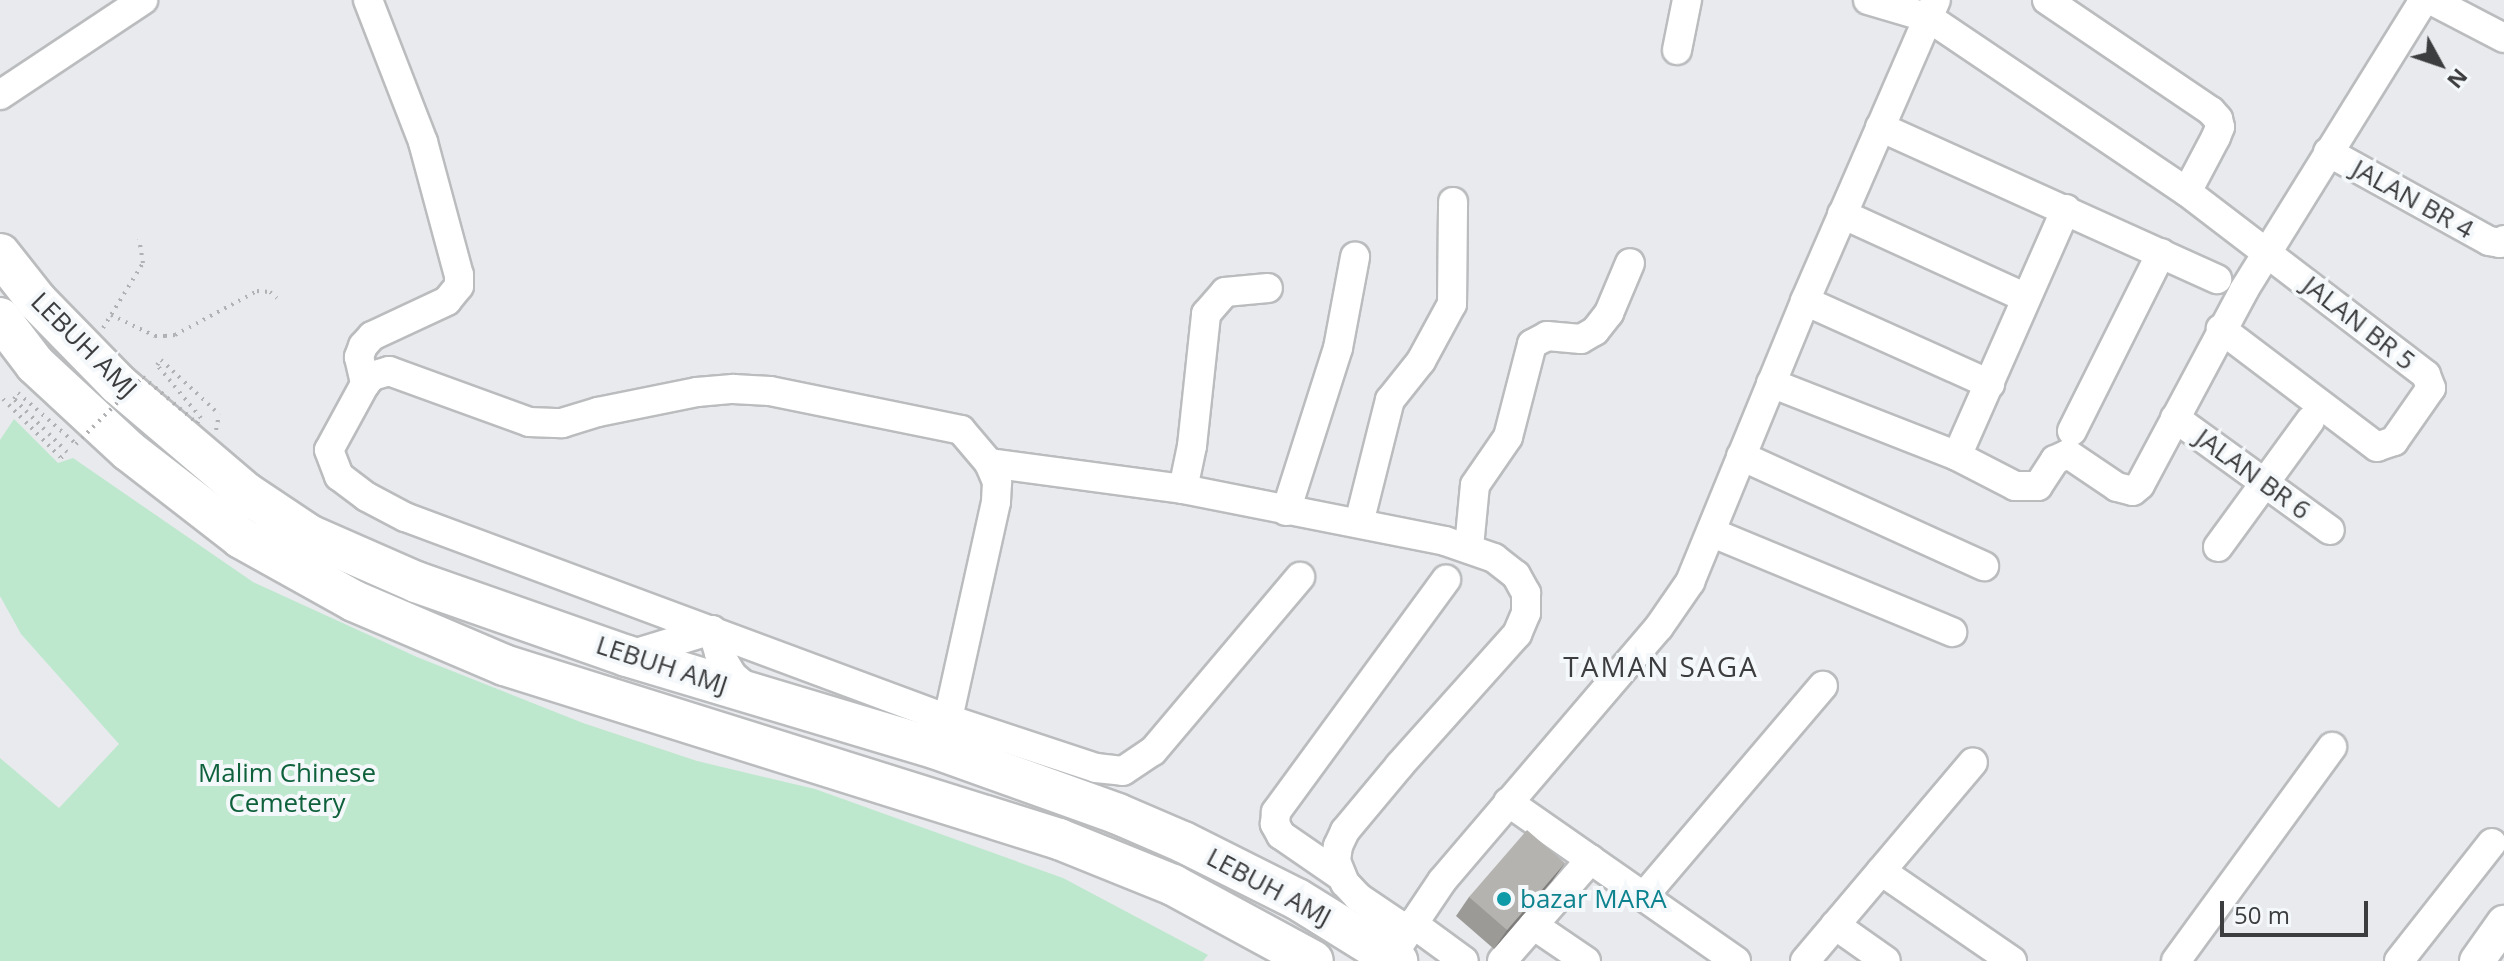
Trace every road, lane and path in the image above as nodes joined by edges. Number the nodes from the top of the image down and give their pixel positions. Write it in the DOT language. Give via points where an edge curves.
graph roads {
  1 [pos="143,0"];
  2 [pos="368,0"];
  3 [pos="1687,0"];
  4 [pos="1868,0"];
  5 [pos="2047,0"];
  6 [pos="2424,0"];
  7 [pos="2431,0"];
  8 [pos="1933,9"];
  9 [pos="2504,38"];
  10 [pos="1677,50"];
  11 [pos="0,95"];
  12 [pos="1880,127"];
  13 [pos="2328,152"];
  14 [pos="2187,192"];
  15 [pos="1453,202"];
  16 [pos="2066,209"];
  17 [pos="1842,214"];
  18 [pos="139,239"];
  19 [pos="2502,242"];
  20 [pos="2267,251"];
  21 [pos="2161,253"];
  22 [pos="0,254"];
  23 [pos="1355,257"];
  24 [pos="1630,263"];
  25 [pos="2217,279"];
  26 [pos="1268,288"];
  27 [pos="277,298"];
  28 [pos="2026,298"];
  29 [pos="1805,301"];
  30 [pos="111,315"];
  31 [pos="1,324"];
  32 [pos="2221,329"];
  33 [pos="84,351"];
  34 [pos="1771,383"];
  35 [pos="365,384"];
  36 [pos="1990,384"];
  37 [pos="3,399"];
  38 [pos="219,414"];
  39 [pos="2175,418"];
  40 [pos="2310,421"];
  41 [pos="2072,431"];
  42 [pos="1741,456"];
  43 [pos="1957,456"];
  44 [pos="989,463"];
  45 [pos="2266,484"];
  46 [pos="1183,489"];
  47 [pos="1286,511"];
  48 [pos="1359,523"];
  49 [pos="2330,530"];
  50 [pos="1713,533"];
  51 [pos="1469,547"];
  52 [pos="2218,547"];
  53 [pos="1984,566"];
  54 [pos="1300,577"];
  55 [pos="1446,580"];
  56 [pos="712,630"];
  57 [pos="1952,632"];
  58 [pos="627,656"];
  59 [pos="1823,686"];
  60 [pos="756,695"];
  61 [pos="948,719"];
  62 [pos="2332,747"];
  63 [pos="1973,762"];
  64 [pos="1508,802"];
  65 [pos="2492,843"];
  66 [pos="1591,859"];
  67 [pos="1881,871"];
  68 [pos="1342,877"];
  69 [pos="1644,896"];
  70 [pos="2504,923"];
  71 [pos="1533,925"];
  72 [pos="1835,925"];
  73 [pos="1402,943"];
  74 [pos="1313,961"];
  75 [pos="1464,961"];
  76 [pos="1502,961"];
  77 [pos="1586,961"];
  78 [pos="1736,961"];
  79 [pos="1805,961"];
  80 [pos="1886,961"];
  81 [pos="2012,961"];
  82 [pos="2176,961"];
  83 [pos="2399,961"];
  84 [pos="2477,961"];
  1 -- 11 [label="street"];
  2 -- 35 [label="street" via="423,142 459,286 447,301 372,336 359,357"];
  3 -- 10 [label="street"];
  4 -- 8 [label="street"];
  5 -- 14 [label="street" via="2218,119 2216,137"];
  6 -- 13 [label="street"];
  7 -- 9 [label="street"];
  8 -- 12 [label="street"];
  8 -- 14 [label="street"];
  12 -- 16 [label="street"];
  12 -- 17 [label="street"];
  13 -- 19 [label="street, JALAN BR 4" via="2489,241"];
  13 -- 20 [label="street"];
  14 -- 20 [label="street"];
  15 -- 48 [label="street" via="1452,304 1421,361 1390,400"];
  16 -- 21 [label="street"];
  16 -- 28 [label="street"];
  17 -- 28 [label="street"];
  17 -- 29 [label="street"];
  18 -- 30 [label="path" via="143,263"];
  20 -- 32 [label="street"];
  20 -- 32 [label="street, JALAN BR 5" via="2429,378 2428,393 2394,441 2382,448"];
  21 -- 25 [label="street"];
  21 -- 41 [label="street"];
  22 -- 33 [label="highway, LEBUH AMJ"];
  23 -- 47 [label="street" via="1338,348"];
  24 -- 51 [label="street" via="1609,313 1595,331 1581,339 1547,336 1532,344 1508,437 1475,485"];
  26 -- 46 [label="street" via="1225,292 1206,314"];
  27 -- 30 [label="path" via="257,291 175,335 155,336"];
  28 -- 36 [label="street"];
  29 -- 34 [label="street"];
  29 -- 36 [label="street"];
  30 -- 33 [label="path"];
  31 -- 74 [label="highway, LEBUH AMJ" via="91,418 191,500 241,538 354,601 504,665 1059,839 1173,885"];
  32 -- 39 [label="street"];
  33 -- 58 [label="highway, LEBUH AMJ" via="246,493 309,535 416,582"];
  34 -- 42 [label="street"];
  34 -- 43 [label="street"];
  35 -- 44 [label="street" via="389,371 529,422 562,423 697,392 770,391 961,430"];
  35 -- 56 [label="street" via="329,450 339,476 352,488 405,517"];
  36 -- 43 [label="street"];
  37 -- 38 [label="path, bridge" via="61,458 67,452 14,399 18,393 76,444 143,377 197,423 201,418 157,365 161,360"];
  39 -- 43 [label="street" via="2133,491 2117,487 2068,454 2055,460 2032,489 1998,479"];
  39 -- 45 [label="street, JALAN BR 6"];
  40 -- 45 [label="street"];
  42 -- 50 [label="street"];
  42 -- 53 [label="street"];
  44 -- 46 [label="street"];
  44 -- 61 [label="street" via="997,482 996,502"];
  45 -- 49 [label="street, JALAN BR 6"];
  45 -- 52 [label="street"];
  46 -- 47 [label="street"];
  47 -- 48 [label="street"];
  48 -- 51 [label="street"];
  50 -- 57 [label="street"];
  50 -- 64 [label="street" via="1676,605"];
  51 -- 68 [label="street" via="1516,575 1526,593 1526,613 1504,653 1345,831 1336,861"];
  54 -- 61 [label="street" via="1153,751 1123,771 1096,768"];
  55 -- 68 [label="street" via="1276,812 1281,835"];
  56 -- 58 [label="street"];
  56 -- 60 [label="street" via="733,676"];
  56 -- 61 [label="street"];
  58 -- 60 [label="highway, LEBUH AMJ"];
  59 -- 69 [label="street"];
  60 -- 73 [label="highway, LEBUH AMJ" via="934,748 1118,814"];
  62 -- 82 [label="street"];
  63 -- 67 [label="street"];
  64 -- 66 [label="street"];
  64 -- 73 [label="street" via="1442,881"];
  65 -- 83 [label="street"];
  66 -- 69 [label="street"];
  66 -- 71 [label="street"];
  67 -- 72 [label="street"];
  67 -- 81 [label="street"];
  68 -- 73 [label="street"];
  69 -- 78 [label="street"];
  70 -- 84 [label="main road"];
  71 -- 76 [label="street"];
  71 -- 77 [label="street"];
  72 -- 79 [label="street"];
  72 -- 80 [label="street"];
  73 -- 75 [label="street"];
}
